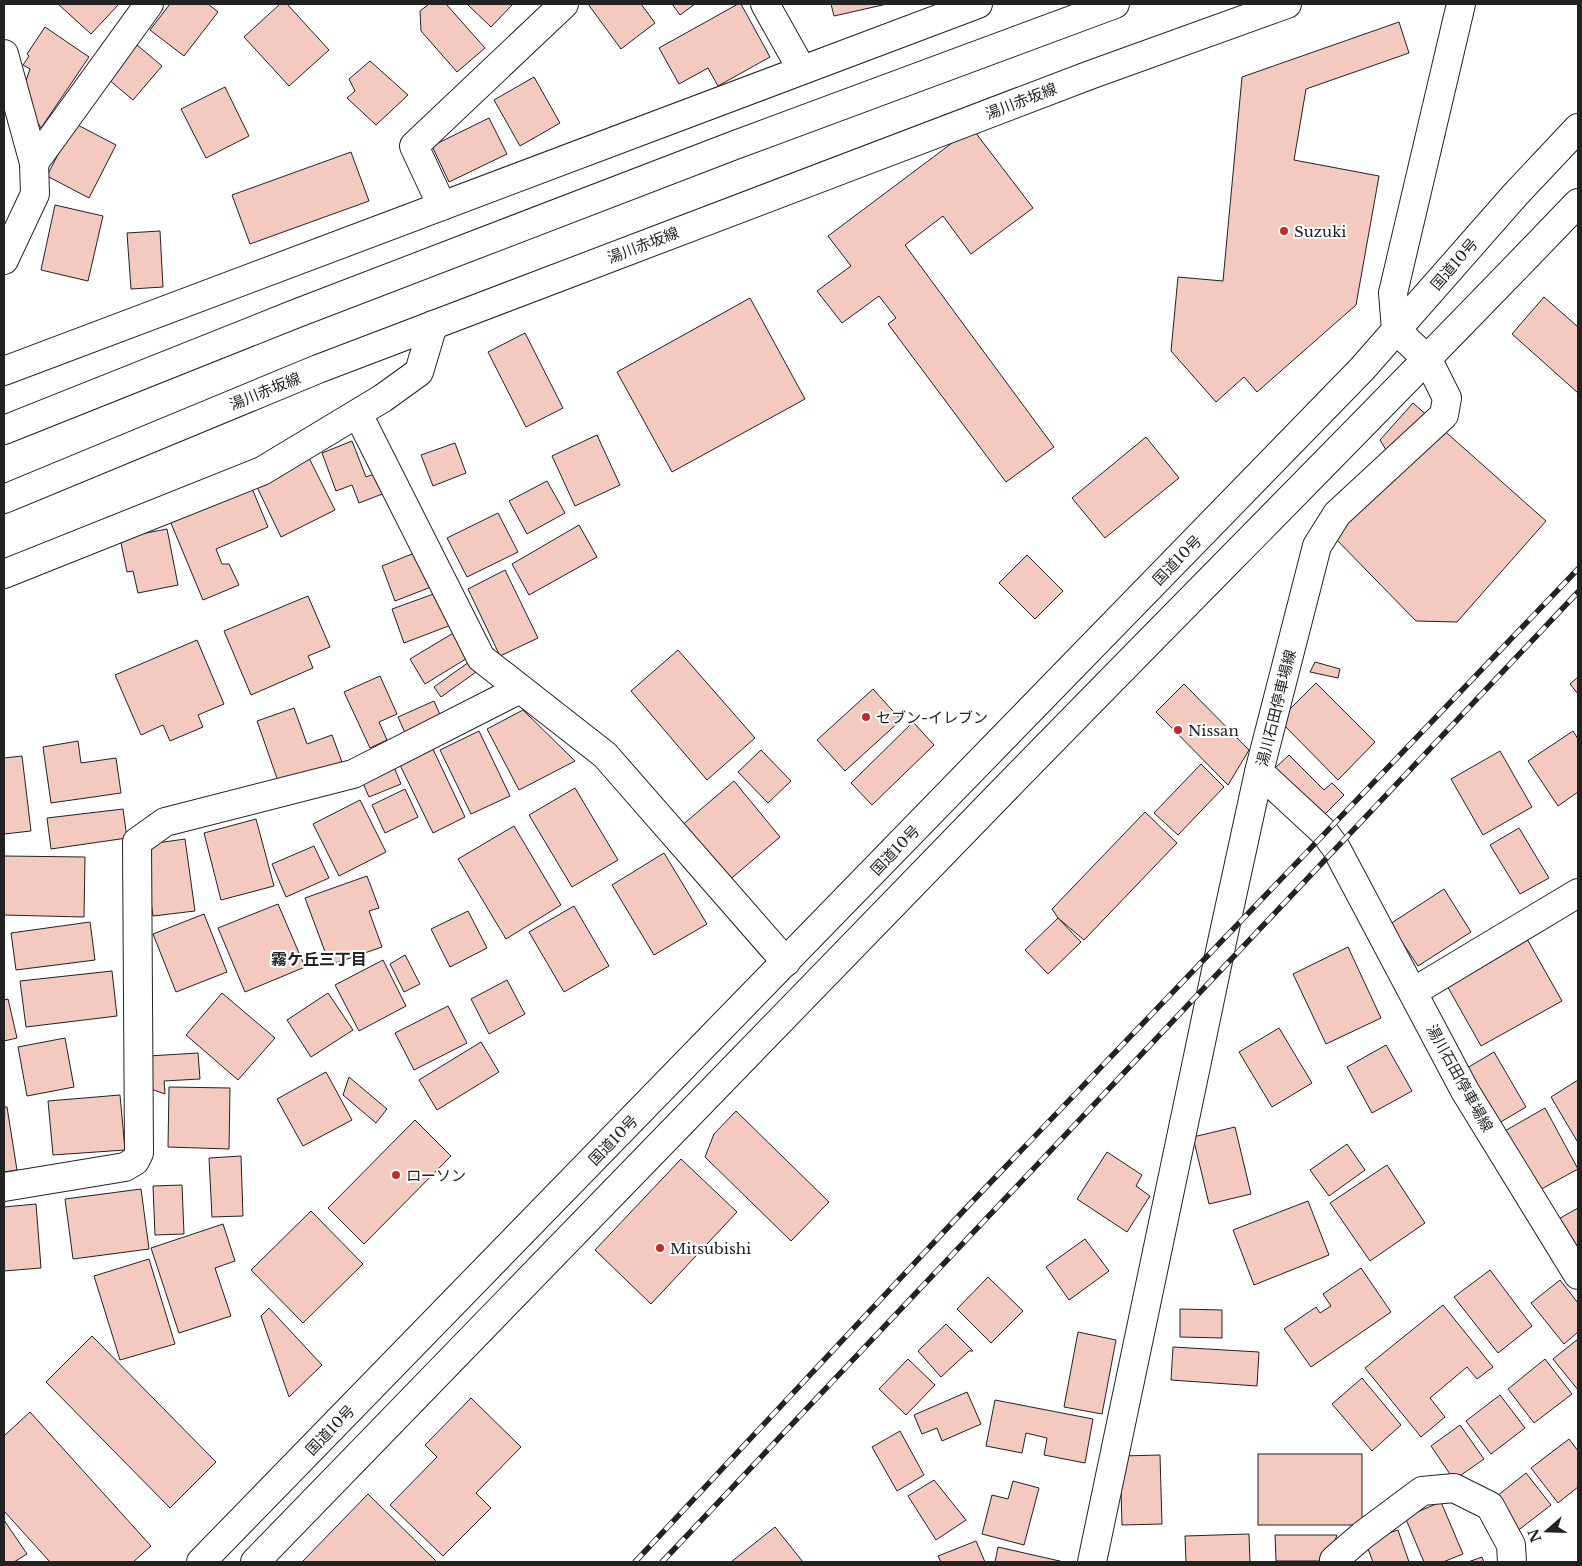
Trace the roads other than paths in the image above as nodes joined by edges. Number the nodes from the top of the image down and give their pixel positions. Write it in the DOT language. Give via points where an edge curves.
graph roads {
  1 [pos="149,4"];
  2 [pos="564,4"];
  3 [pos="765,4"];
  4 [pos="978,4"];
  5 [pos="1115,4"];
  6 [pos="1287,4"];
  7 [pos="1461,4"];
  8 [pos="4,54"];
  9 [pos="802,70"];
  10 [pos="1578,128"];
  11 [pos="34,163"];
  12 [pos="1578,203"];
  13 [pos="442,206"];
  14 [pos="4,260"];
  15 [pos="433,325"];
  16 [pos="1396,330"];
  17 [pos="1428,360"];
  18 [pos="4,370"];
  19 [pos="358,414"];
  20 [pos="4,430"];
  21 [pos="4,499"];
  22 [pos="4,574"];
  23 [pos="520,689"];
  24 [pos="1259,772"];
  25 [pos="1578,893"];
  26 [pos="786,962"];
  27 [pos="1413,992"];
  28 [pos="4,1187"];
  29 [pos="1578,1275"];
  30 [pos="201,1562"];
  31 [pos="255,1562"];
  32 [pos="1092,1562"];
  33 [pos="1334,1562"];
  34 [pos="1512,1562"];
  1 -- 11 [label="main road"];
  2 -- 13 [label="main road" via="414,146"];
  3 -- 9 [label="main road"];
  4 -- 9 [label="main road"];
  5 -- 20 [label="main road" via="735,145"];
  6 -- 15 [label="main road, 湯川赤坂線" via="1090,75"];
  7 -- 16 [label="main road" via="1393,293"];
  8 -- 11 [label="main road"];
  9 -- 13 [label="main road"];
  10 -- 16 [label="main road, 国道10号"];
  11 -- 14 [label="main road" via="35,194"];
  12 -- 17 [label="main road"];
  13 -- 18 [label="main road"];
  15 -- 19 [label="main road" via="419,372"];
  15 -- 21 [label="main road, 湯川赤坂線"];
  16 -- 17 [label="main road, 湯川石田停車場線"];
  16 -- 26 [label="main road, 国道10号"];
  17 -- 24 [label="main road, 湯川石田停車場線" via="1447,398 1444,415 1337,514 1317,546"];
  17 -- 31 [label="main road" via="1063,730"];
  19 -- 22 [label="main road" via="262,471"];
  19 -- 23 [label="main road" via="481,658"];
  23 -- 26 [label="main road" via="605,755"];
  23 -- 28 [label="main road" via="353,774 165,822 137,842 139,1153 135,1161 125,1167"];
  24 -- 27 [label="main road, 湯川石田停車場線" via="1325,833 1336,848"];
  24 -- 32 [label="main road"];
  25 -- 27 [label="main road"];
  26 -- 30 [label="main road, 国道10号"];
  27 -- 29 [label="main road, 湯川石田停車場線" via="1465,1091"];
  33 -- 34 [label="main road" via="1363,1535 1422,1491 1454,1488 1490,1506 1511,1545"];
}
